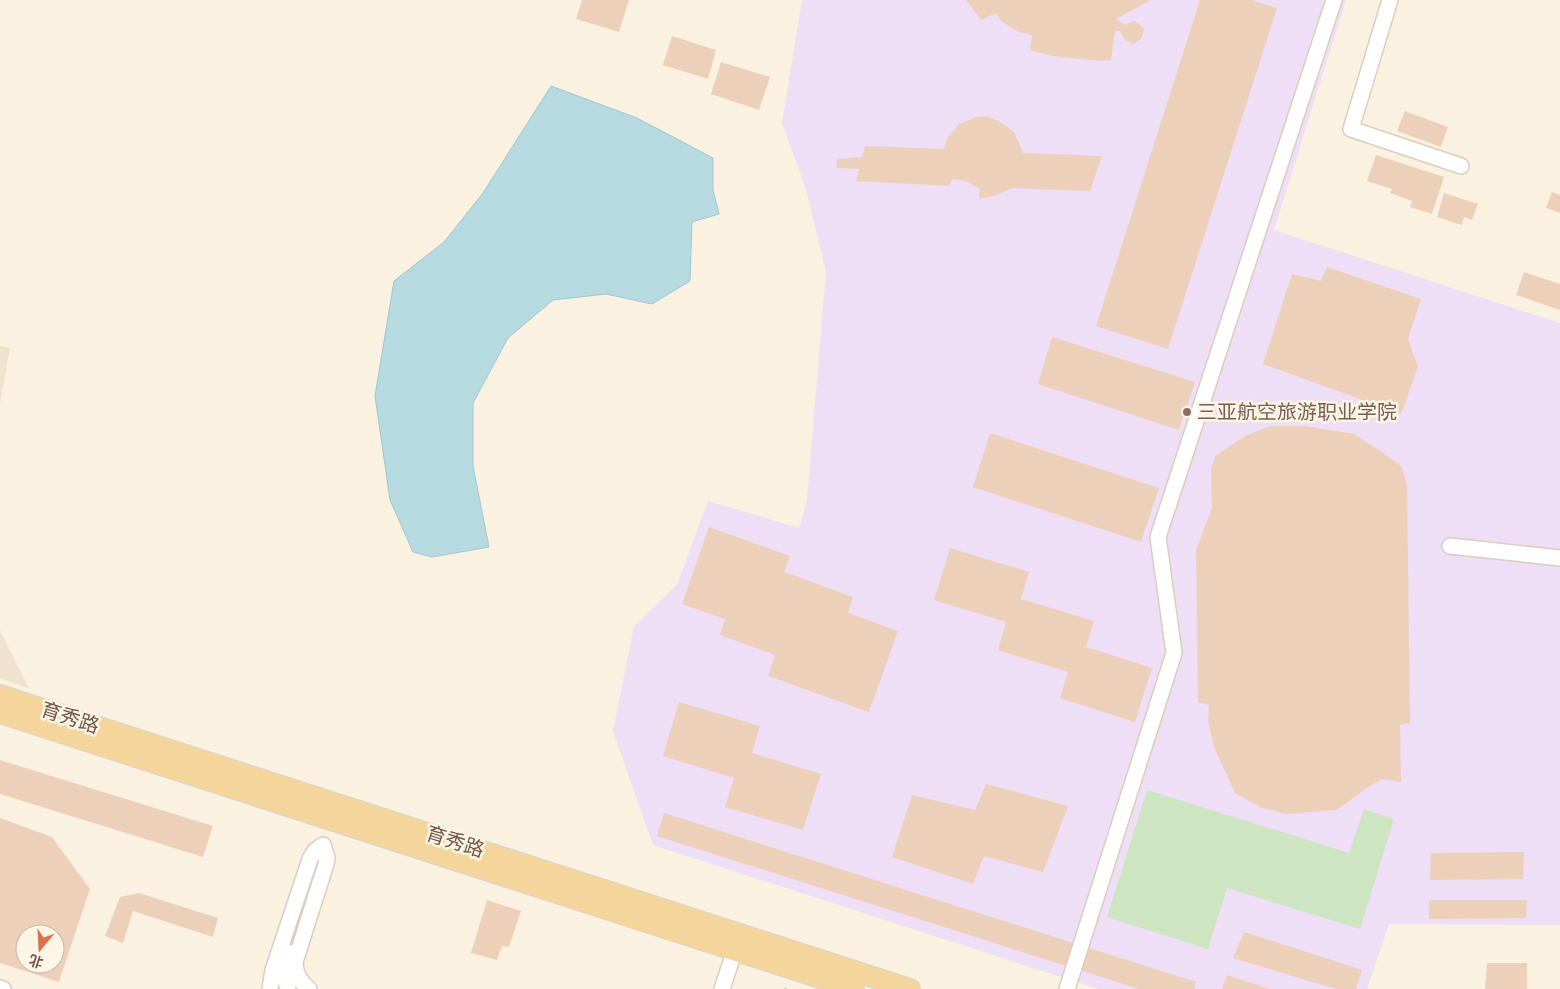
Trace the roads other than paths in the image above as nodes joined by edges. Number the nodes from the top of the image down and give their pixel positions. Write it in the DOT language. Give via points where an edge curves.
graph roads {
  1 [pos="1334,0"];
  2 [pos="1390,0"];
  3 [pos="1461,166"];
  4 [pos="1450,546"];
  5 [pos="1560,558"];
  6 [pos="0,695"];
  7 [pos="0,713"];
  8 [pos="340,814"];
  9 [pos="323,845"];
  10 [pos="737,942"];
  11 [pos="270,989"];
  12 [pos="288,989"];
  13 [pos="309,989"];
  14 [pos="722,989"];
  15 [pos="854,989"];
  16 [pos="910,989"];
  17 [pos="1067,989"];
  1 -- 17 [label="street" via="1158,537 1174,653"];
  2 -- 3 [label="street" via="1351,129"];
  4 -- 5 [label="street"];
  6 -- 8 [label="main road, 育秀路"];
  7 -- 8 [label="main road, 育秀路"];
  8 -- 9 [label="street"];
  8 -- 10 [label="main road, 育秀路"];
  9 -- 11 [label="street" via="310,859 273,970"];
  9 -- 12 [label="street" via="283,971"];
  9 -- 13 [label="street" via="326,864 295,962 298,976"];
  10 -- 14 [label="street"];
  10 -- 15 [label="main road, 育秀路"];
  10 -- 16 [label="main road, 育秀路"];
}
